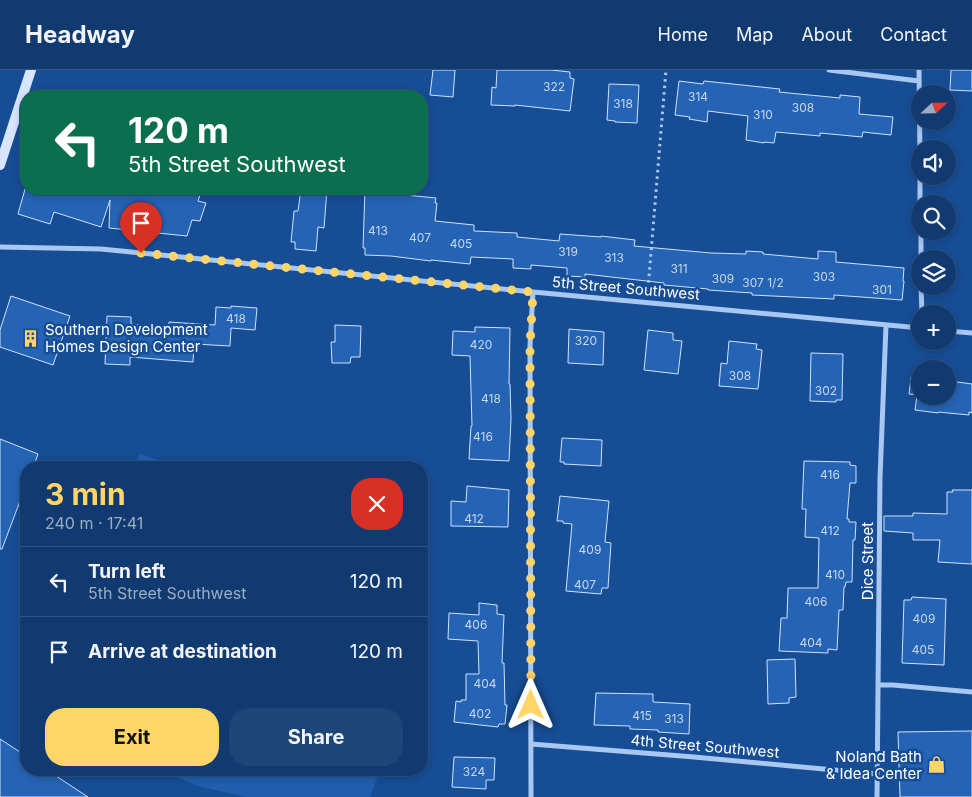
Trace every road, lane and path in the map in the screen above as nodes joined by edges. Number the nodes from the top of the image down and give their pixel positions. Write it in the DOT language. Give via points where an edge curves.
graph roads {
  1 [pos="31,70"];
  2 [pos="666,70"];
  3 [pos="829,70"];
  4 [pos="919,70"];
  5 [pos="919,81"];
  6 [pos="24,90"];
  7 [pos="20,104"];
  8 [pos="920,140"];
  9 [pos="0,165"];
  10 [pos="0,246"];
  11 [pos="648,290"];
  12 [pos="533,292"];
  13 [pos="886,325"];
  14 [pos="911,327"];
  15 [pos="956,332"];
  16 [pos="972,333"];
  17 [pos="879,685"];
  18 [pos="972,692"];
  19 [pos="531,744"];
  20 [pos="877,774"];
  21 [pos="531,797"];
  22 [pos="877,797"];
  1 -- 6 [label="main road"];
  2 -- 11 [label="path"];
  3 -- 5 [label="street"];
  4 -- 5 [label="street"];
  5 -- 8 [label="street"];
  7 -- 9 [label="main road"];
  10 -- 12 [label="street, 5th Street Southwest" via="101,249"];
  12 -- 13 [label="street, 5th Street Southwest"];
  12 -- 19 [label="street" via="530,346"];
  13 -- 14 [label="street, 5th Street Southwest"];
  13 -- 17 [label="street, Dice Street" via="880,478"];
  15 -- 16 [label="street"];
  17 -- 18 [label="street"];
  17 -- 20 [label="street, Dice Street"];
  19 -- 20 [label="street, 4th Street Southwest"];
  19 -- 21 [label="street"];
  20 -- 22 [label="street, Dice Street"];
}
